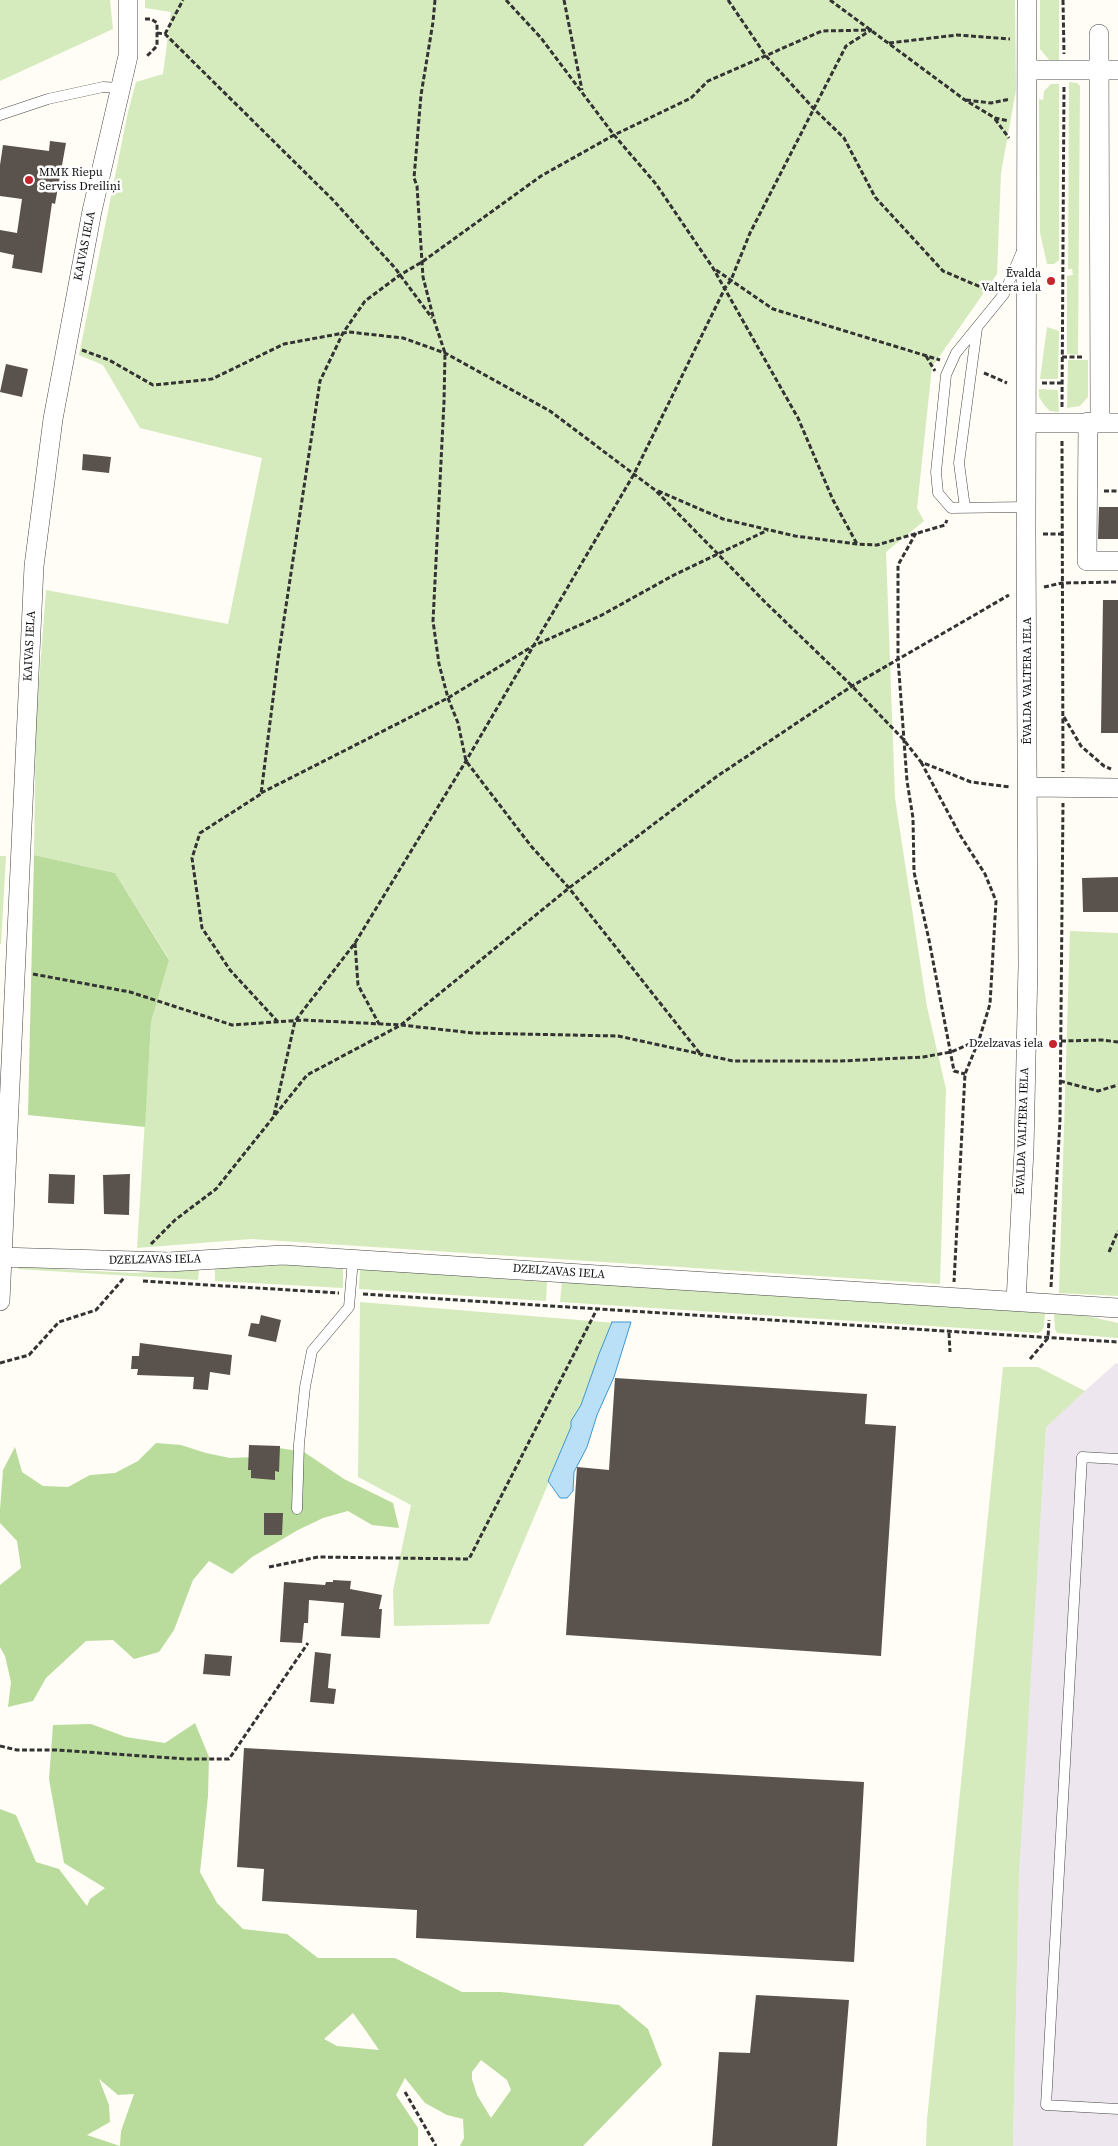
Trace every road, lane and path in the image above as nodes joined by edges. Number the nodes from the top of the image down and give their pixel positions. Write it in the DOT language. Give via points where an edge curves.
graph roads {
  1 [pos="128,0"];
  2 [pos="183,0"];
  3 [pos="434,0"];
  4 [pos="506,0"];
  5 [pos="564,0"];
  6 [pos="728,0"];
  7 [pos="830,0"];
  8 [pos="1027,0"];
  9 [pos="1063,0"];
  10 [pos="872,30"];
  11 [pos="157,34"];
  12 [pos="165,34"];
  13 [pos="1098,34"];
  14 [pos="1028,40"];
  15 [pos="889,43"];
  16 [pos="766,56"];
  17 [pos="1028,70"];
  18 [pos="1064,70"];
  19 [pos="1098,70"];
  20 [pos="1118,70"];
  21 [pos="120,88"];
  22 [pos="583,93"];
  23 [pos="1018,98"];
  24 [pos="965,100"];
  25 [pos="814,110"];
  26 [pos="0,115"];
  27 [pos="995,118"];
  28 [pos="1013,122"];
  29 [pos="614,135"];
  30 [pos="1010,140"];
  31 [pos="1026,241"];
  32 [pos="422,262"];
  33 [pos="713,268"];
  34 [pos="400,275"];
  35 [pos="731,280"];
  36 [pos="725,288"];
  37 [pos="1004,294"];
  38 [pos="434,320"];
  39 [pos="977,328"];
  40 [pos="343,333"];
  41 [pos="66,345"];
  42 [pos="444,353"];
  43 [pos="1062,357"];
  44 [pos="1090,358"];
  45 [pos="951,364"];
  46 [pos="1062,422"];
  47 [pos="1102,422"];
  48 [pos="1028,423"];
  49 [pos="634,474"];
  50 [pos="655,490"];
  51 [pos="1026,507"];
  52 [pos="951,508"];
  53 [pos="965,508"];
  54 [pos="768,530"];
  55 [pos="916,533"];
  56 [pos="856,544"];
  57 [pos="718,554"];
  58 [pos="1118,560"];
  59 [pos="1118,582"];
  60 [pos="1062,583"];
  61 [pos="1027,590"];
  62 [pos="533,646"];
  63 [pos="898,659"];
  64 [pos="852,686"];
  65 [pos="448,698"];
  66 [pos="1063,716"];
  67 [pos="903,739"];
  68 [pos="466,761"];
  69 [pos="920,762"];
  70 [pos="1118,773"];
  71 [pos="1028,786"];
  72 [pos="1064,788"];
  73 [pos="1118,788"];
  74 [pos="261,794"];
  75 [pos="569,888"];
  76 [pos="355,943"];
  77 [pos="16,971"];
  78 [pos="295,1021"];
  79 [pos="278,1022"];
  80 [pos="379,1024"];
  81 [pos="401,1025"];
  82 [pos="979,1040"];
  83 [pos="1061,1041"];
  84 [pos="1118,1042"];
  85 [pos="951,1052"];
  86 [pos="702,1056"];
  87 [pos="965,1074"];
  88 [pos="1060,1081"];
  89 [pos="1118,1085"];
  90 [pos="274,1117"];
  91 [pos="1118,1231"];
  92 [pos="1109,1252"];
  93 [pos="2,1257"];
  94 [pos="353,1259"];
  95 [pos="132,1271"];
  96 [pos="114,1280"];
  97 [pos="123,1280"];
  98 [pos="142,1281"];
  99 [pos="350,1293"];
  100 [pos="954,1297"];
  101 [pos="0,1301"];
  102 [pos="1016,1302"];
  103 [pos="1050,1304"];
  104 [pos="1118,1308"];
  105 [pos="597,1309"];
  106 [pos="949,1333"];
  107 [pos="1048,1338"];
  108 [pos="1118,1342"];
  109 [pos="950,1352"];
  110 [pos="1030,1359"];
  111 [pos="0,1363"];
  112 [pos="1118,1459"];
  113 [pos="297,1509"];
  114 [pos="269,1568"];
  115 [pos="308,1643"];
  116 [pos="0,1746"];
  117 [pos="405,2092"];
  118 [pos="1118,2109"];
  119 [pos="436,2146"];
  1 -- 21 [label="street, KAIVAS IELA" via="128,56"];
  2 -- 12 [label="path"];
  3 -- 32 [label="path" via="414,178"];
  4 -- 22 [label="path" via="541,38"];
  5 -- 22 [label="path"];
  6 -- 16 [label="path"];
  7 -- 10 [label="path"];
  8 -- 14 [label="street, ĒVALDA VALTERA IELA"];
  9 -- 18 [label="path"];
  10 -- 15 [label="path"];
  10 -- 16 [label="path" via="822,31"];
  10 -- 25 [label="path" via="846,46"];
  11 -- 12 [label="path"];
  12 -- 34 [label="path" via="333,200"];
  13 -- 19 [label="street"];
  14 -- 15 [label="path" via="957,36"];
  14 -- 17 [label="street, ĒVALDA VALTERA IELA"];
  15 -- 24 [label="path"];
  16 -- 25 [label="path"];
  16 -- 29 [label="path" via="708,81 691,98"];
  17 -- 18 [label="street"];
  17 -- 31 [label="street, ĒVALDA VALTERA IELA"];
  18 -- 19 [label="street"];
  18 -- 43 [label="path"];
  19 -- 20 [label="street"];
  19 -- 47 [label="street"];
  21 -- 26 [label="lane" via="103,86"];
  21 -- 41 [label="street, KAIVAS IELA"];
  22 -- 29 [label="path"];
  23 -- 24 [label="path" via="991,103"];
  24 -- 27 [label="path"];
  25 -- 35 [label="path" via="750,233"];
  25 -- 37 [label="path" via="844,138 875,197 943,271 986,291"];
  27 -- 28 [label="path"];
  27 -- 30 [label="path"];
  29 -- 32 [label="path" via="541,176"];
  29 -- 33 [label="path" via="656,184"];
  31 -- 37 [label="lane"];
  31 -- 48 [label="street, ĒVALDA VALTERA IELA"];
  32 -- 34 [label="path"];
  32 -- 38 [label="path"];
  33 -- 35 [label="path"];
  33 -- 36 [label="path"];
  34 -- 38 [label="path"];
  34 -- 40 [label="path" via="365,301"];
  35 -- 36 [label="path"];
  35 -- 45 [label="path" via="773,309"];
  36 -- 49 [label="path"];
  36 -- 56 [label="path" via="798,418"];
  37 -- 39 [label="lane"];
  38 -- 42 [label="path"];
  39 -- 45 [label="lane"];
  39 -- 53 [label="lane" via="959,463"];
  40 -- 41 [label="path" via="284,344 212,379 153,384 109,360"];
  40 -- 42 [label="path" via="404,338"];
  40 -- 74 [label="path" via="320,381"];
  41 -- 77 [label="street, KAIVAS IELA" via="34,566"];
  42 -- 49 [label="path" via="550,411"];
  42 -- 65 [label="path" via="432,621"];
  43 -- 44 [label="path"];
  43 -- 46 [label="path"];
  45 -- 52 [label="lane" via="946,375 936,472 938,493"];
  46 -- 47 [label="street"];
  46 -- 48 [label="street"];
  46 -- 60 [label="path"];
  47 -- 58 [label="street" via="1087,561"];
  48 -- 51 [label="street, ĒVALDA VALTERA IELA"];
  49 -- 50 [label="path"];
  49 -- 62 [label="path"];
  50 -- 54 [label="path" via="723,519"];
  50 -- 57 [label="path"];
  51 -- 53 [label="lane"];
  51 -- 61 [label="street, ĒVALDA VALTERA IELA"];
  52 -- 53 [label="lane"];
  52 -- 55 [label="path" via="945,525"];
  54 -- 56 [label="path"];
  54 -- 57 [label="path"];
  55 -- 56 [label="path" via="877,545"];
  55 -- 63 [label="path" via="898,565"];
  57 -- 62 [label="path" via="600,616"];
  57 -- 64 [label="path"];
  59 -- 60 [label="path"];
  60 -- 61 [label="path"];
  60 -- 66 [label="path"];
  61 -- 63 [label="path" via="1012,593"];
  61 -- 71 [label="street, ĒVALDA VALTERA IELA"];
  62 -- 65 [label="path"];
  62 -- 68 [label="path"];
  63 -- 64 [label="path"];
  63 -- 67 [label="path"];
  64 -- 67 [label="path"];
  64 -- 75 [label="path" via="716,777"];
  65 -- 68 [label="path" via="458,723"];
  65 -- 74 [label="path"];
  66 -- 70 [label="path" via="1082,746 1104,766"];
  66 -- 72 [label="path"];
  67 -- 69 [label="path"];
  67 -- 85 [label="path" via="913,818 914,872"];
  68 -- 75 [label="path" via="530,846"];
  68 -- 76 [label="path"];
  69 -- 71 [label="path" via="971,782"];
  69 -- 82 [label="path" via="985,874 996,901 990,1004"];
  71 -- 72 [label="street"];
  71 -- 102 [label="street, ĒVALDA VALTERA IELA" via="1028,985"];
  72 -- 73 [label="street"];
  72 -- 83 [label="path"];
  74 -- 79 [label="path" via="200,833 192,858 202,928 230,970"];
  75 -- 81 [label="path"];
  75 -- 86 [label="path"];
  76 -- 78 [label="path"];
  76 -- 80 [label="path" via="358,985"];
  77 -- 79 [label="path" via="130,992 232,1024"];
  77 -- 93 [label="street, KAIVAS IELA"];
  78 -- 79 [label="path"];
  78 -- 80 [label="path"];
  78 -- 90 [label="path"];
  80 -- 81 [label="path"];
  81 -- 86 [label="path" via="473,1033 618,1036"];
  81 -- 90 [label="path" via="307,1075"];
  82 -- 85 [label="path"];
  82 -- 87 [label="path"];
  83 -- 84 [label="path"];
  83 -- 88 [label="path"];
  85 -- 86 [label="path" via="923,1057 840,1061 732,1061"];
  85 -- 87 [label="path" via="954,1071"];
  87 -- 100 [label="path"];
  88 -- 89 [label="path" via="1098,1091"];
  88 -- 103 [label="path"];
  90 -- 95 [label="path" via="216,1189 175,1220"];
  91 -- 92 [label="path"];
  93 -- 95 [label="street, DZELZAVAS IELA"];
  93 -- 101 [label="street, KAIVAS IELA"];
  94 -- 95 [label="street, DZELZAVAS IELA" via="283,1254 169,1262"];
  94 -- 99 [label="lane"];
  94 -- 100 [label="street, DZELZAVAS IELA"];
  95 -- 97 [label="path"];
  95 -- 97 [label="path"];
  96 -- 97 [label="path"];
  97 -- 111 [label="path" via="96,1310 59,1322 29,1355"];
  98 -- 99 [label="path"];
  99 -- 105 [label="path"];
  99 -- 113 [label="lane" via="349,1307 312,1351 299,1444"];
  100 -- 102 [label="street, DZELZAVAS IELA"];
  102 -- 103 [label="street, DZELZAVAS IELA"];
  103 -- 104 [label="street, DZELZAVAS IELA"];
  103 -- 107 [label="path"];
  105 -- 106 [label="path"];
  105 -- 114 [label="path" via="469,1559 318,1557"];
  106 -- 107 [label="path"];
  106 -- 109 [label="path"];
  107 -- 108 [label="path"];
  107 -- 110 [label="path"];
  112 -- 118 [label="lane" via="1082,1457 1046,2105"];
  115 -- 116 [label="path" via="229,1759 17,1750"];
  117 -- 119 [label="path"];
}
